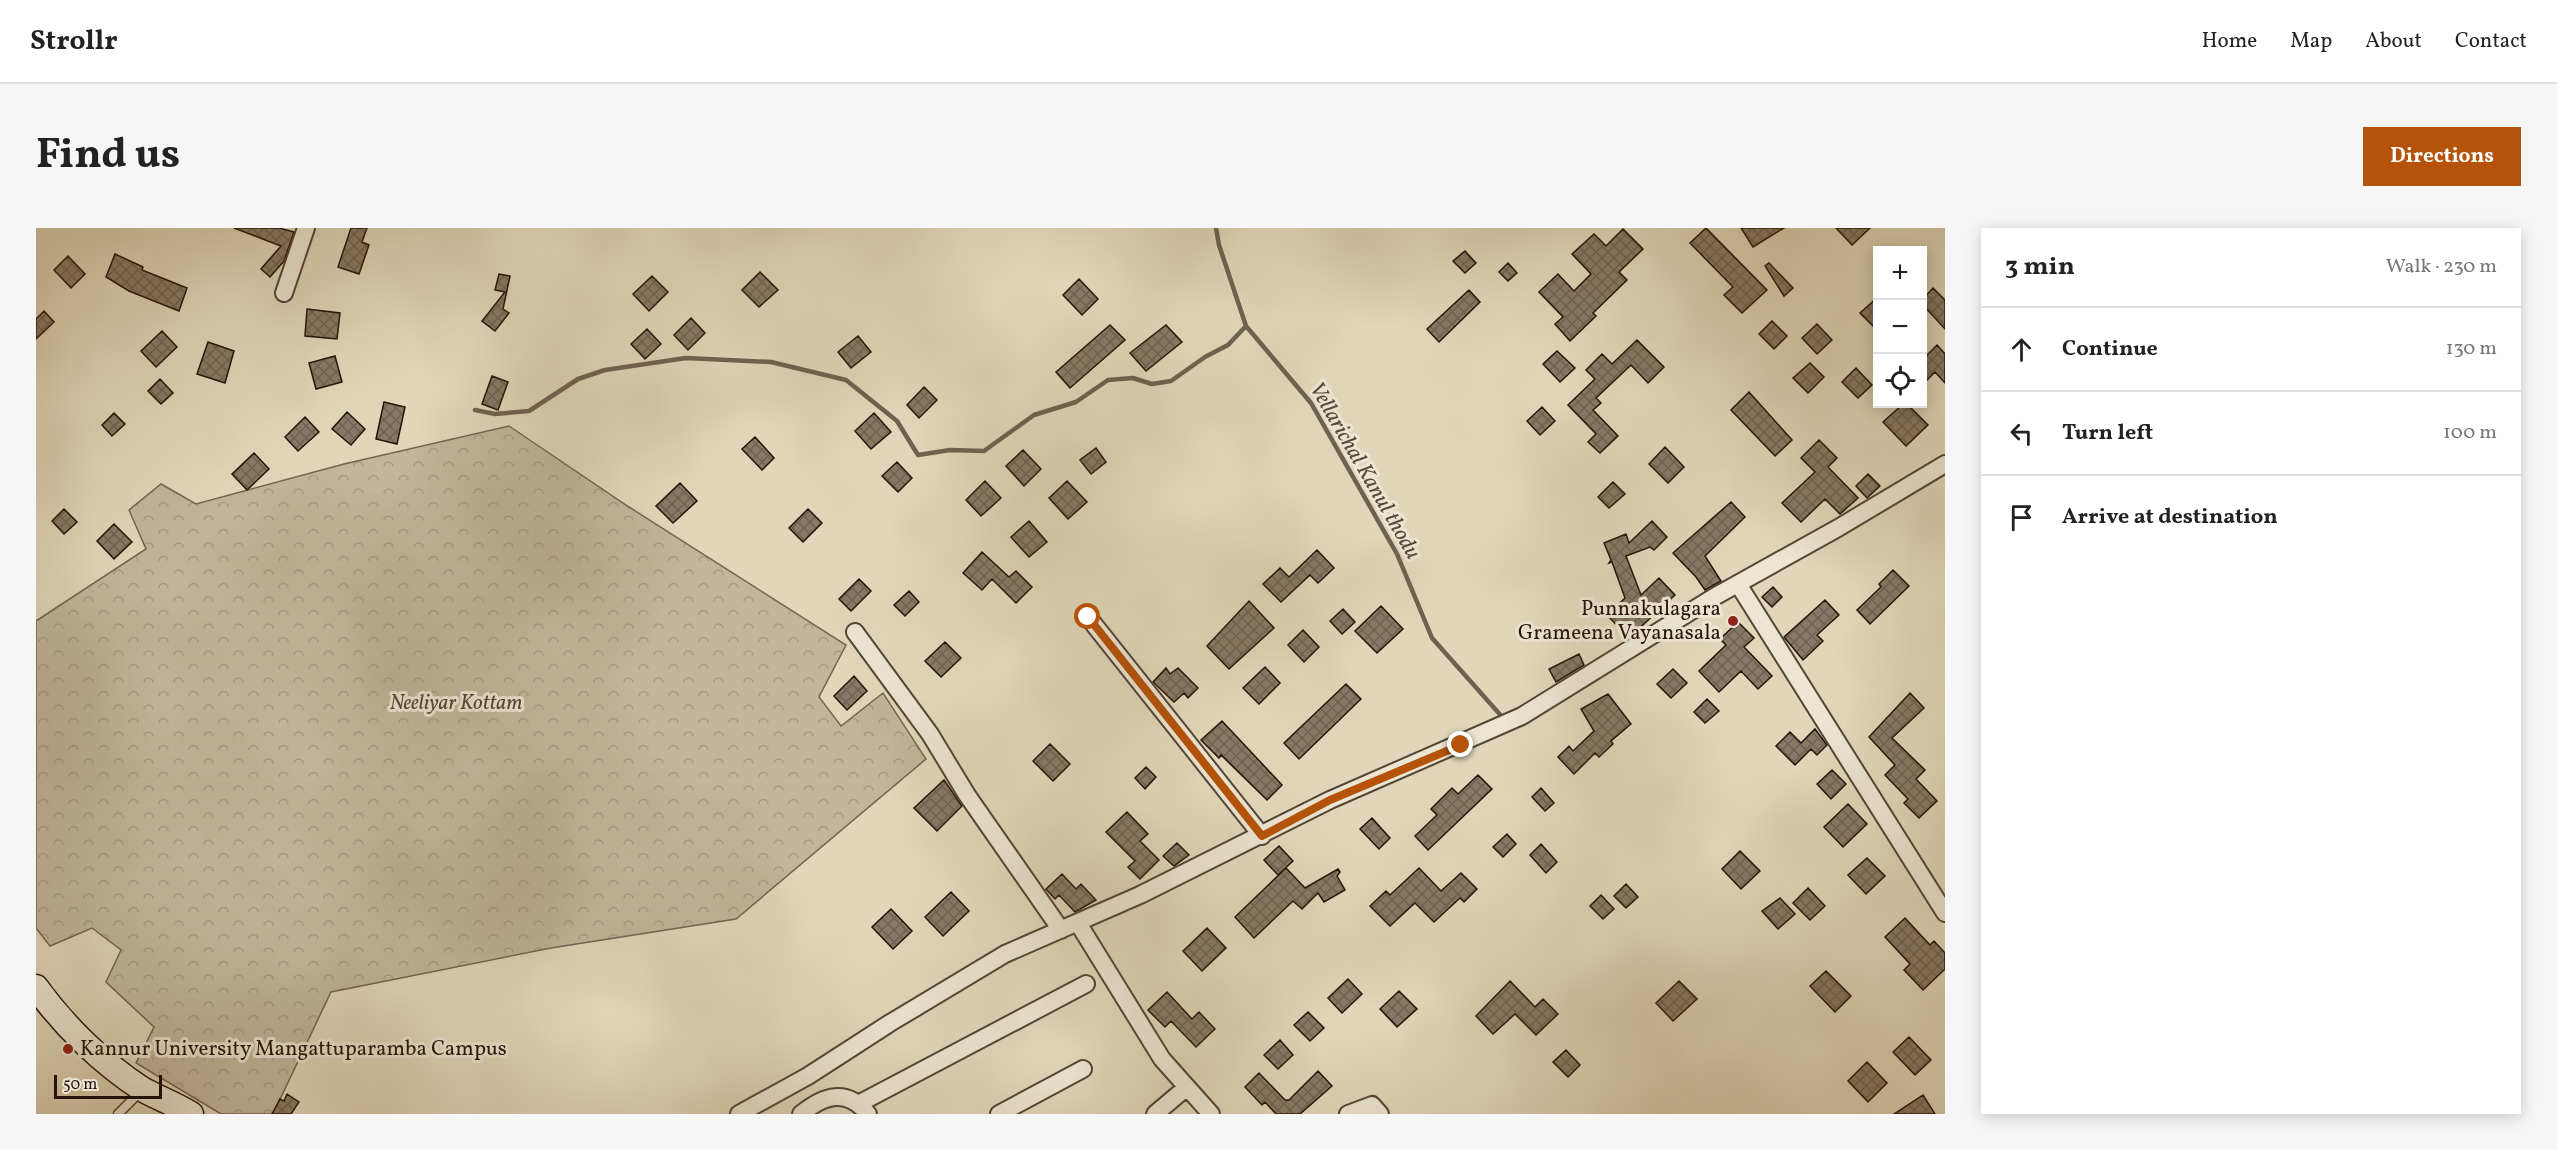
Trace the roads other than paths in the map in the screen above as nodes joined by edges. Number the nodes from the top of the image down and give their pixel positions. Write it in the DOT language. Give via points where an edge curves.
graph roads {
  1 [pos="306,228"];
  2 [pos="284,293"];
  3 [pos="1945,464"];
  4 [pos="1738,584"];
  5 [pos="1088,617"];
  6 [pos="855,632"];
  7 [pos="1262,836"];
  8 [pos="1945,913"];
  9 [pos="1078,923"];
  10 [pos="1061,930"];
  11 [pos="1086,984"];
  12 [pos="40,1000"];
  13 [pos="1083,1069"];
  14 [pos="1188,1087"];
  15 [pos="143,1089"];
  16 [pos="864,1109"];
  17 [pos="747,1112"];
  18 [pos="118,1114"];
  19 [pos="191,1114"];
  20 [pos="801,1114"];
  21 [pos="999,1114"];
  22 [pos="1155,1114"];
  23 [pos="1211,1114"];
  24 [pos="1348,1114"];
  25 [pos="1380,1114"];
  1 -- 2 [label="street"];
  3 -- 4 [label="street"];
  4 -- 7 [label="street" via="1522,716 1330,800"];
  4 -- 8 [label="street"];
  5 -- 7 [label="street"];
  6 -- 10 [label="street" via="930,734 967,795"];
  7 -- 9 [label="street"];
  9 -- 10 [label="street"];
  9 -- 14 [label="street" via="1162,1059"];
  10 -- 17 [label="street" via="1005,954"];
  11 -- 16 [label="street"];
  12 -- 15 [label="main road"];
  13 -- 21 [label="street"];
  14 -- 22 [label="street"];
  14 -- 23 [label="street"];
  15 -- 18 [label="lane"];
  15 -- 19 [label="main road"];
  16 -- 20 [label="street" via="845,1097 827,1098"];
  24 -- 25 [label="street" via="1372,1105"];
}
